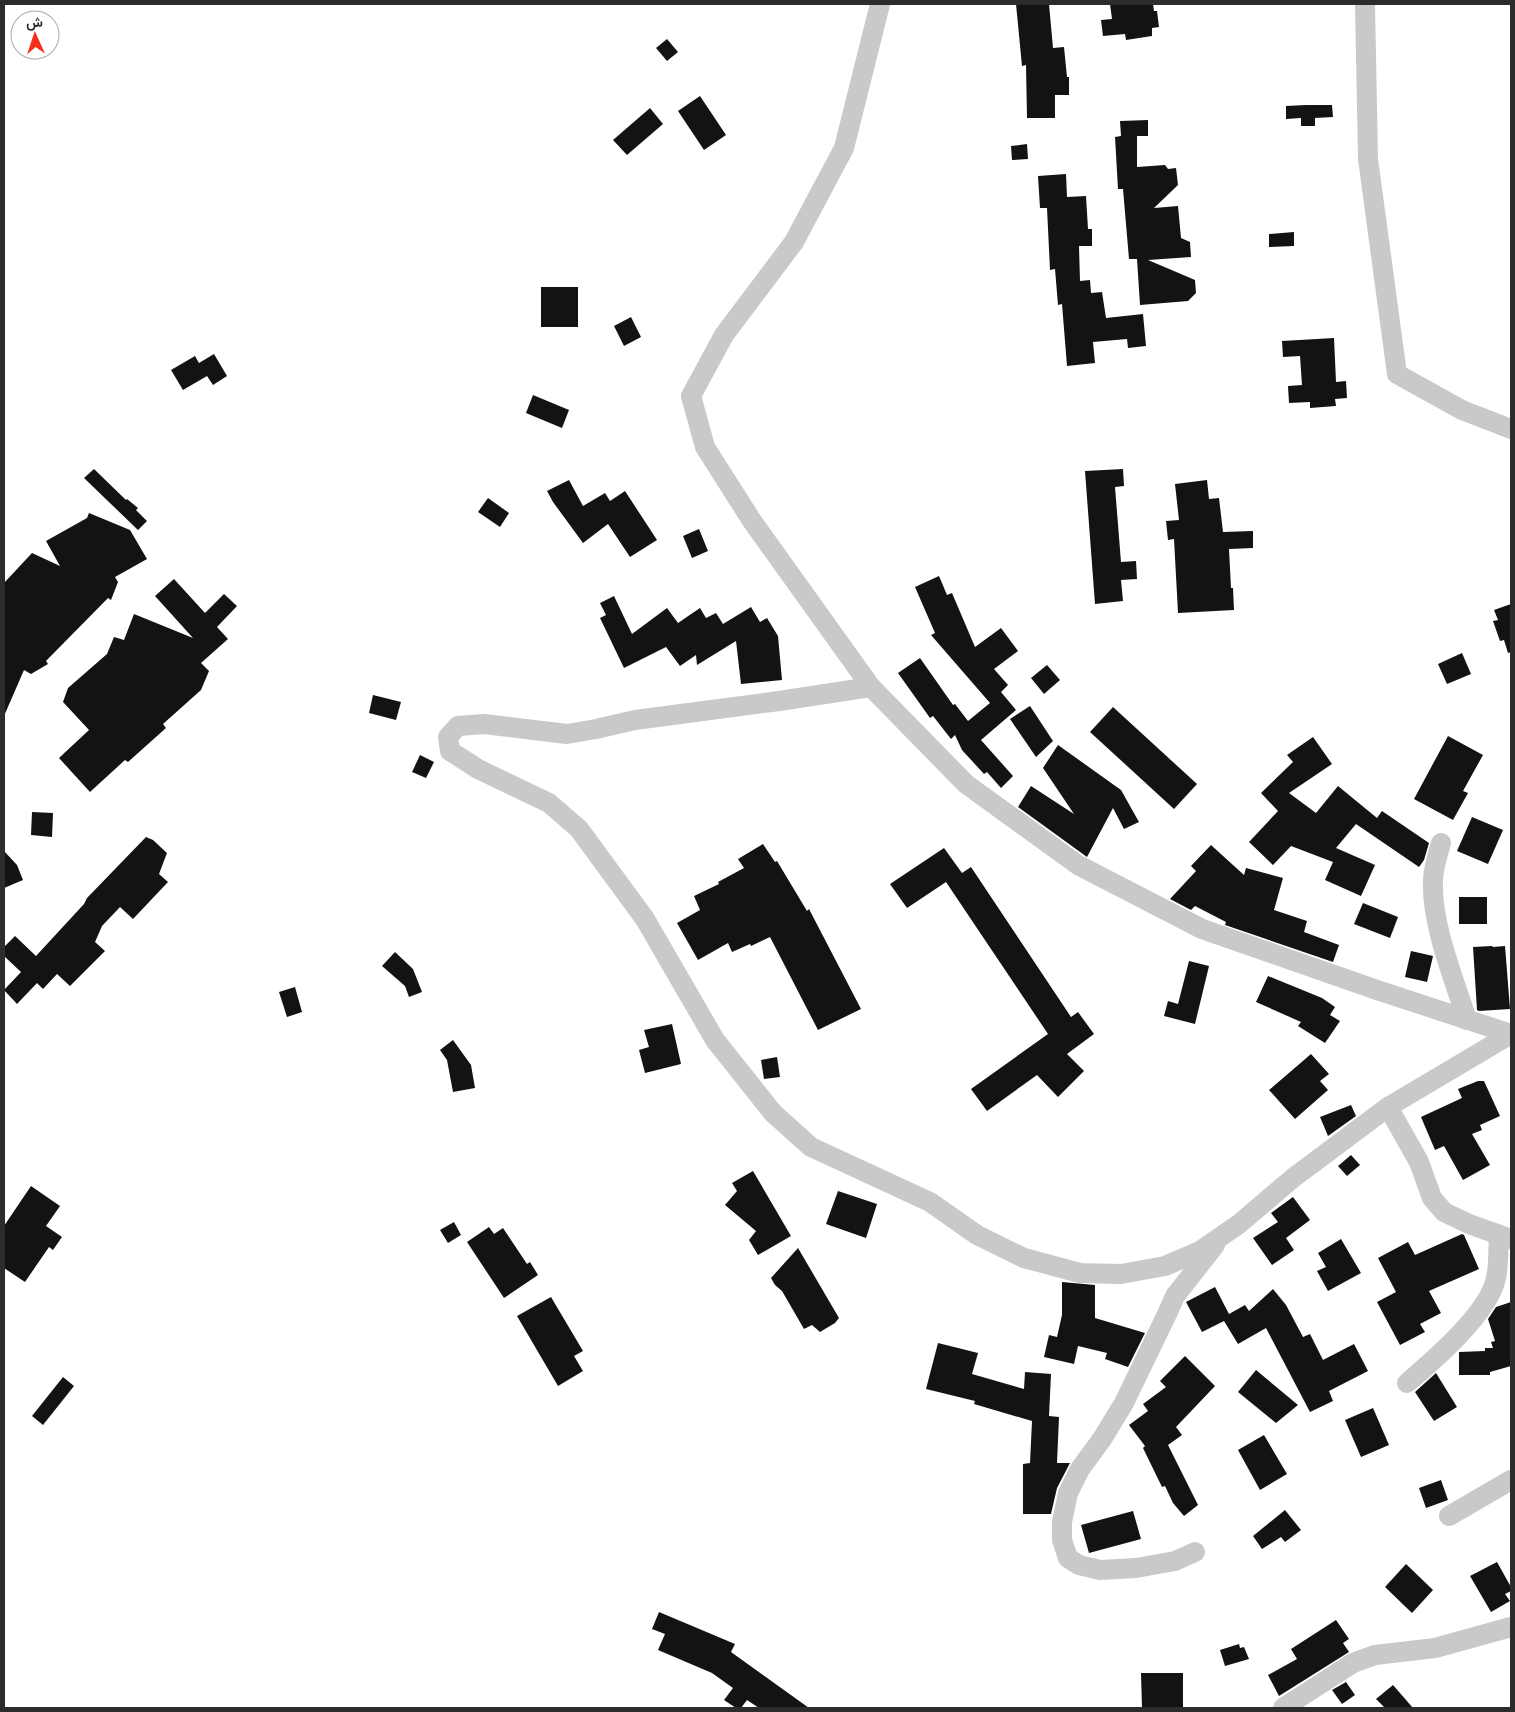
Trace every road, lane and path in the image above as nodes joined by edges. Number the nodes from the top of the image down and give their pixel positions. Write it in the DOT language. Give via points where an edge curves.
graph roads {
  1 [pos="880,4"];
  2 [pos="1365,4"];
  3 [pos="1511,429"];
  4 [pos="871,687"];
  5 [pos="1440,843"];
  6 [pos="1467,1020"];
  7 [pos="1511,1034"];
  8 [pos="1388,1107"];
  9 [pos="1224,1234"];
  10 [pos="1505,1237"];
  11 [pos="1407,1383"];
  12 [pos="1511,1480"];
  13 [pos="1449,1516"];
  14 [pos="1195,1552"];
  15 [pos="1511,1627"];
  16 [pos="1283,1708"];
  1 -- 4 [label="street" via="844,148 794,242 724,335 691,396 705,447 752,521"];
  2 -- 3 [label="street" via="1368,160 1397,374 1462,410"];
  4 -- 6 [label="street" via="966,784 1078,865 1202,930"];
  4 -- 9 [label="street" via="635,720 567,734 484,724 458,726 448,737 450,751 478,769 549,803 579,829 645,919 715,1040 773,1113 811,1147 930,1202 977,1235 1024,1258 1080,1273 1121,1274 1165,1266 1200,1251"];
  5 -- 6 [label="street" via="1432,878 1433,906"];
  6 -- 7 [label="street"];
  7 -- 8 [label="street"];
  8 -- 9 [label="street"];
  8 -- 10 [label="street" via="1420,1162 1432,1198 1444,1212"];
  9 -- 14 [label="street" via="1175,1296 1124,1403 1080,1469 1068,1493 1062,1522 1062,1540 1068,1558 1078,1565 1100,1570 1175,1561"];
  10 -- 11 [label="street" via="1490,1295 1437,1358"];
  12 -- 13 [label="street"];
  15 -- 16 [label="street" via="1435,1648 1375,1655 1353,1664"];
}
